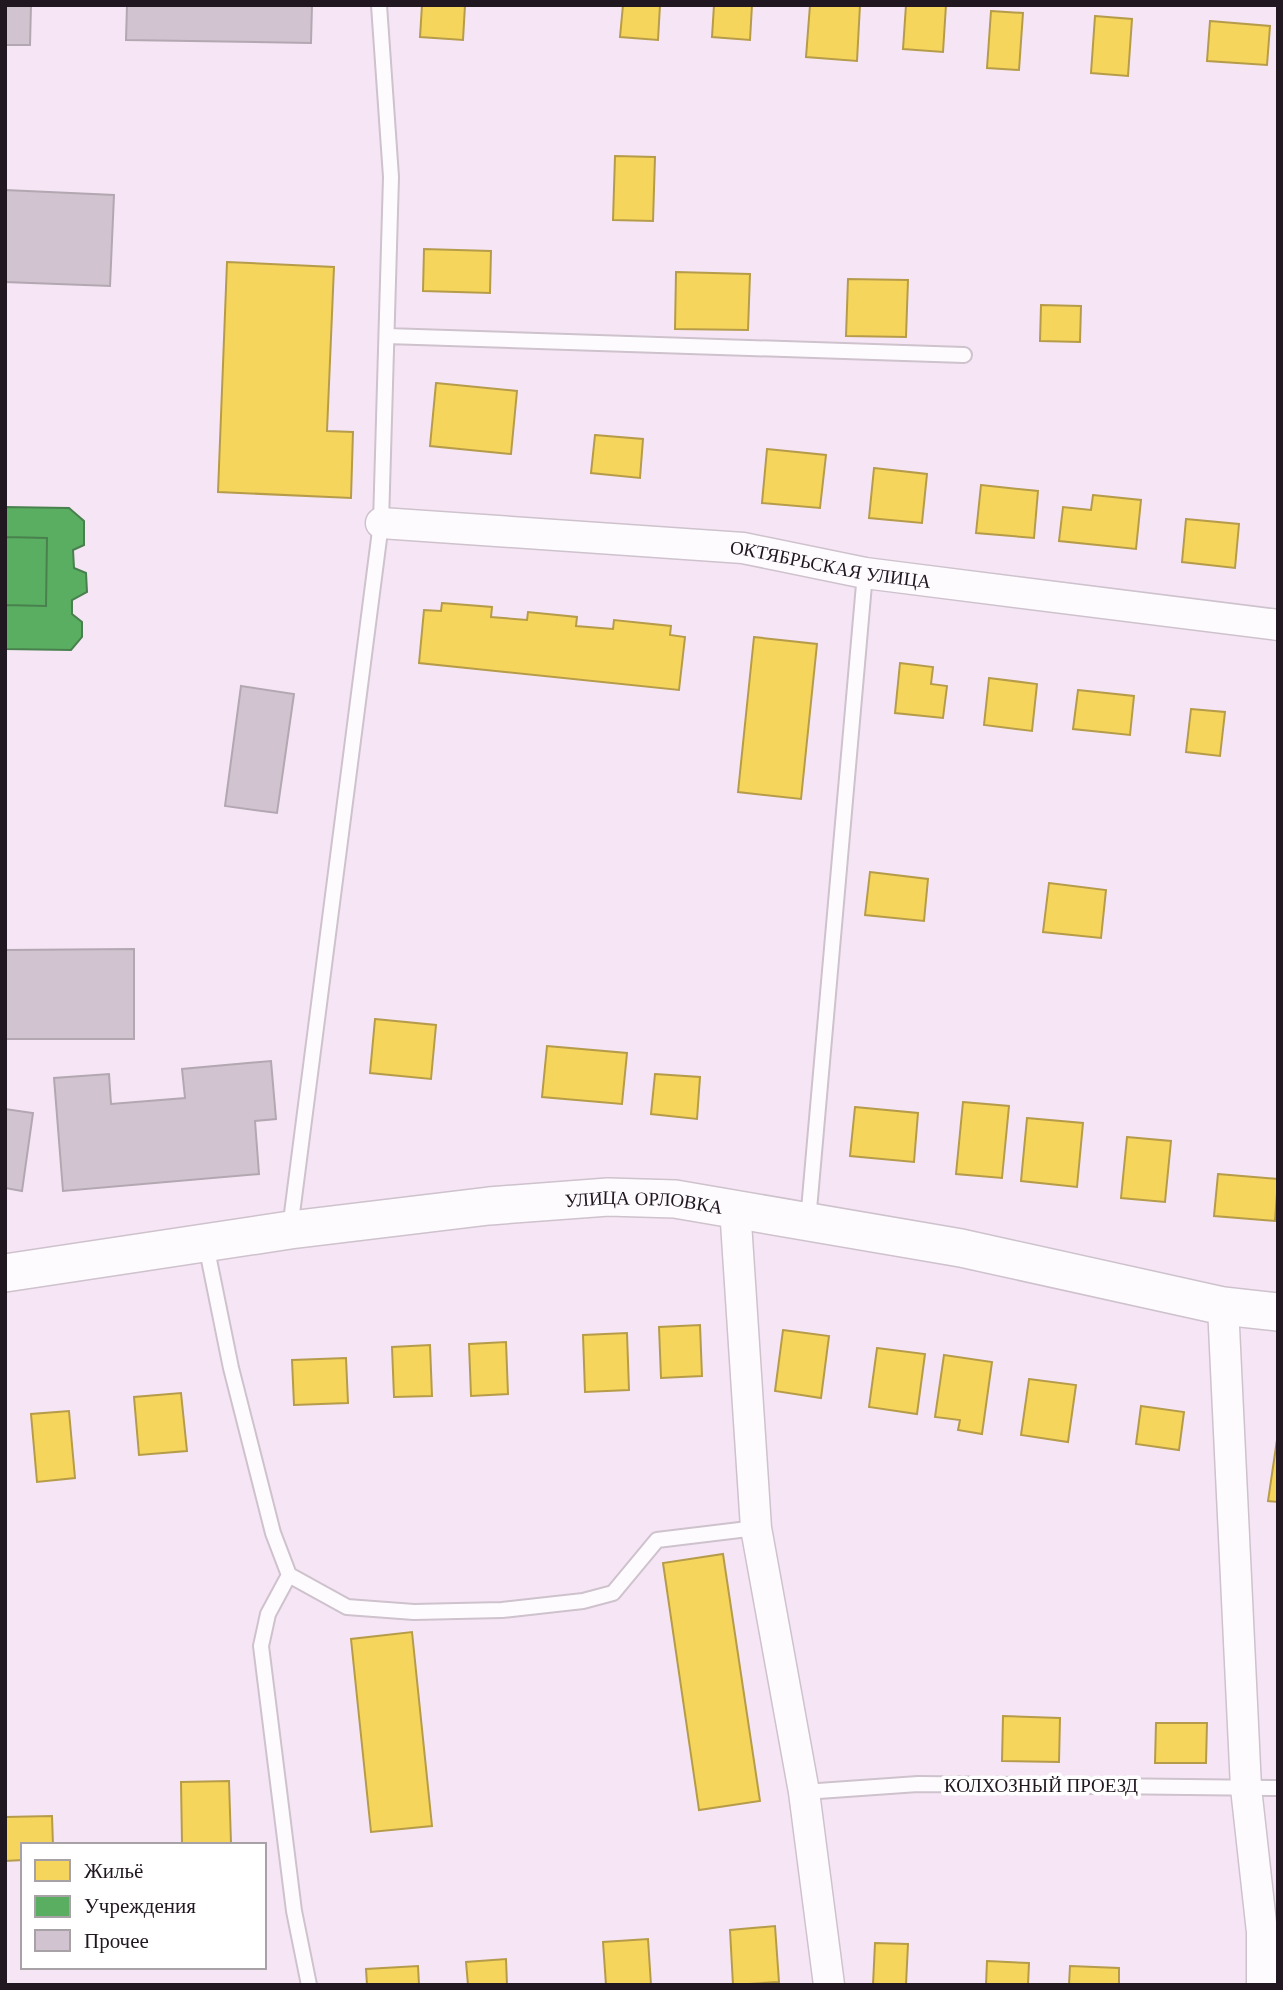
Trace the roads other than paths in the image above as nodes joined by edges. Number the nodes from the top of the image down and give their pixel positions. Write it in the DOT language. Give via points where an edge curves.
graph roads {
  1 [pos="379,5"];
  2 [pos="387,336"];
  3 [pos="964,355"];
  4 [pos="381,523"];
  5 [pos="865,573"];
  6 [pos="1278,625"];
  7 [pos="735,1208"];
  8 [pos="808,1222"];
  9 [pos="290,1230"];
  10 [pos="205,1244"];
  11 [pos="5,1273"];
  12 [pos="1223,1306"];
  13 [pos="1278,1312"];
  14 [pos="756,1528"];
  15 [pos="289,1575"];
  16 [pos="1246,1788"];
  17 [pos="1278,1788"];
  18 [pos="804,1793"];
  19 [pos="309,1985"];
  20 [pos="829,1985"];
  21 [pos="1262,1985"];
  1 -- 2 [label="lane" via="391,177"];
  2 -- 3 [label="lane"];
  2 -- 4 [label="lane"];
  4 -- 5 [label="street, ОКТЯБРЬСКАЯ УЛИЦА" via="743,548"];
  4 -- 9 [label="lane"];
  5 -- 6 [label="street, ОКТЯБРЬСКАЯ УЛИЦА"];
  5 -- 8 [label="lane"];
  7 -- 8 [label="street, УЛИЦА ОРЛОВКА"];
  7 -- 9 [label="street, УЛИЦА ОРЛОВКА" via="675,1199 608,1197"];
  7 -- 14 [label="street"];
  8 -- 12 [label="street, УЛИЦА ОРЛОВКА" via="961,1248"];
  9 -- 10 [label="street, УЛИЦА ОРЛОВКА"];
  10 -- 11 [label="street, УЛИЦА ОРЛОВКА"];
  10 -- 15 [label="lane" via="231,1368 273,1533"];
  12 -- 13 [label="street, УЛИЦА ОРЛОВКА"];
  12 -- 16 [label="street"];
  14 -- 15 [label="lane" via="657,1540 613,1593 502,1610 414,1612 347,1607"];
  14 -- 18 [label="street"];
  15 -- 19 [label="lane" via="268,1614 261,1646 294,1911"];
  16 -- 17 [label="lane, КОЛХОЗНЫЙ ПРОЕЗД"];
  16 -- 18 [label="lane, КОЛХОЗНЫЙ ПРОЕЗД" via="918,1784"];
  16 -- 21 [label="street" via="1262,1932"];
  18 -- 20 [label="street"];
}
